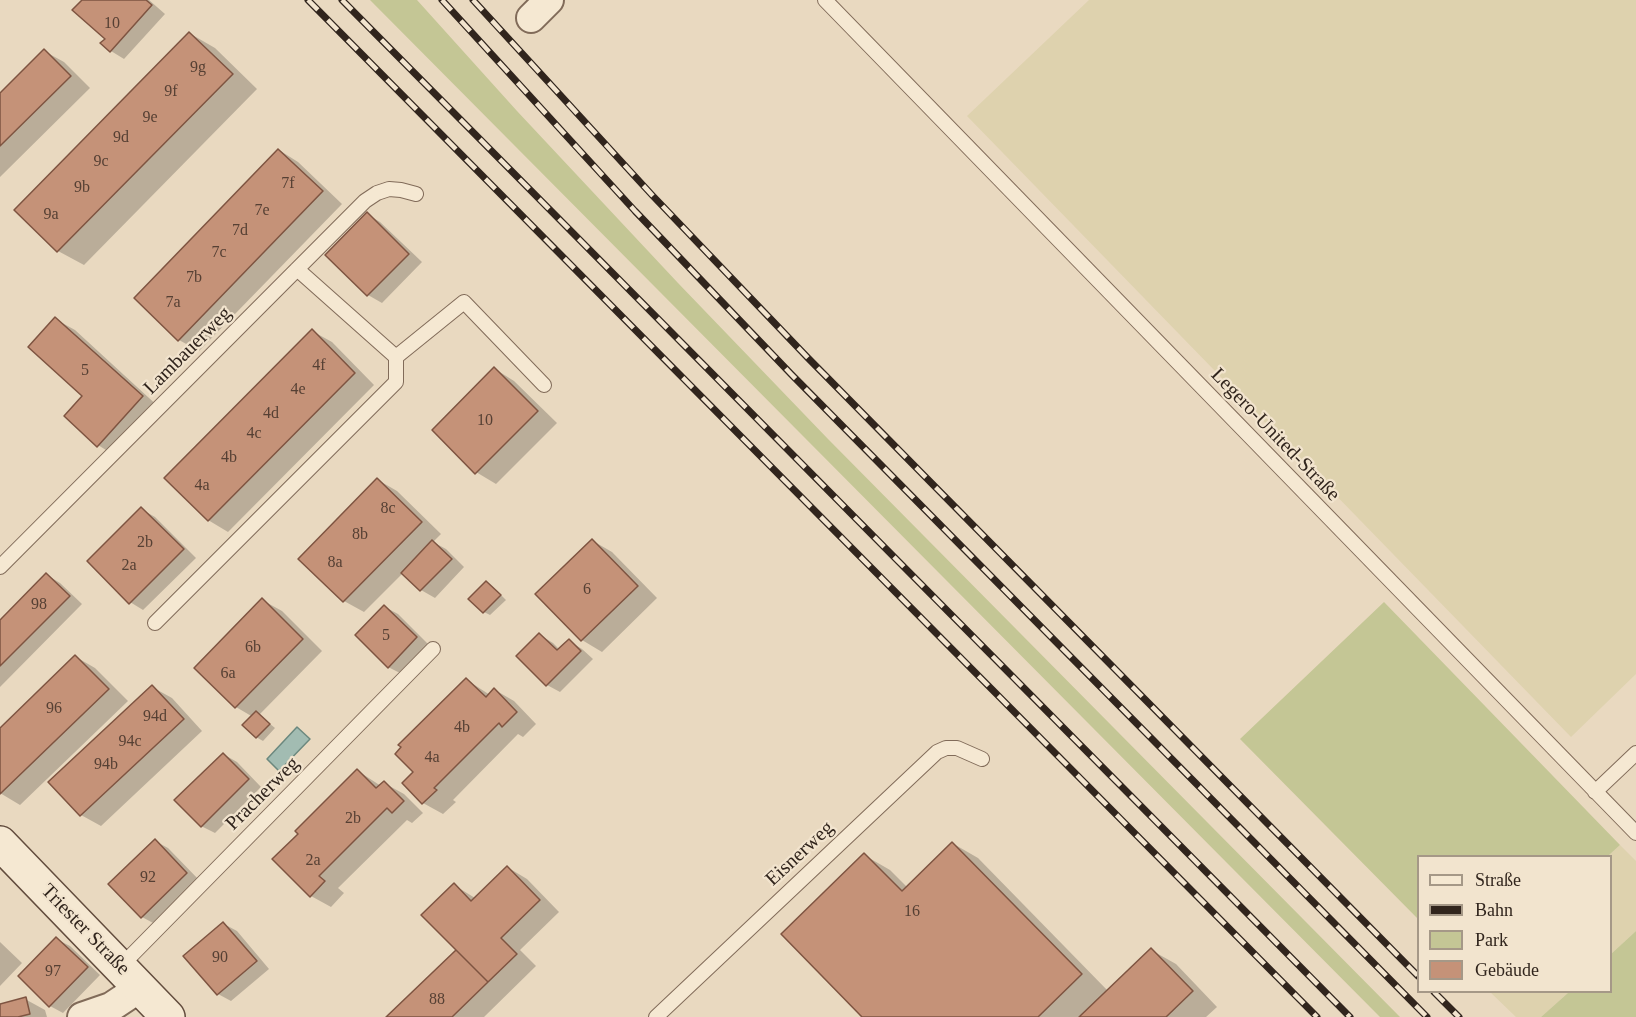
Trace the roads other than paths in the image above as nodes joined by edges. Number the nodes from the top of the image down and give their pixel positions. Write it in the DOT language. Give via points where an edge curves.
graph roads {
  1 [pos="825,0"];
  2 [pos="416,194"];
  3 [pos="297,269"];
  4 [pos="396,357"];
  5 [pos="544,385"];
  6 [pos="0,567"];
  7 [pos="155,623"];
  8 [pos="433,649"];
  9 [pos="1636,753"];
  10 [pos="982,759"];
  11 [pos="1595,792"];
  12 [pos="1636,833"];
  13 [pos="0,843"];
  14 [pos="131,977"];
  15 [pos="82,1017"];
  16 [pos="168,1017"];
  17 [pos="656,1017"];
  1 -- 11 [label="lane, Legero-United-Straße"];
  2 -- 3 [label="lane, Lambauerweg" via="389,189 377,193"];
  3 -- 4 [label="lane"];
  3 -- 6 [label="lane, Lambauerweg"];
  4 -- 5 [label="lane" via="464,302"];
  4 -- 7 [label="lane" via="396,382"];
  8 -- 14 [label="lane, Pracherweg"];
  9 -- 11 [label="lane"];
  10 -- 17 [label="lane, Eisnerweg" via="957,748 937,752"];
  11 -- 12 [label="lane, Legero-United-Straße"];
  13 -- 14 [label="main road, Triester Straße"];
  14 -- 15 [label="street" via="111,1007"];
  14 -- 16 [label="main road, Triester Straße"];
}
